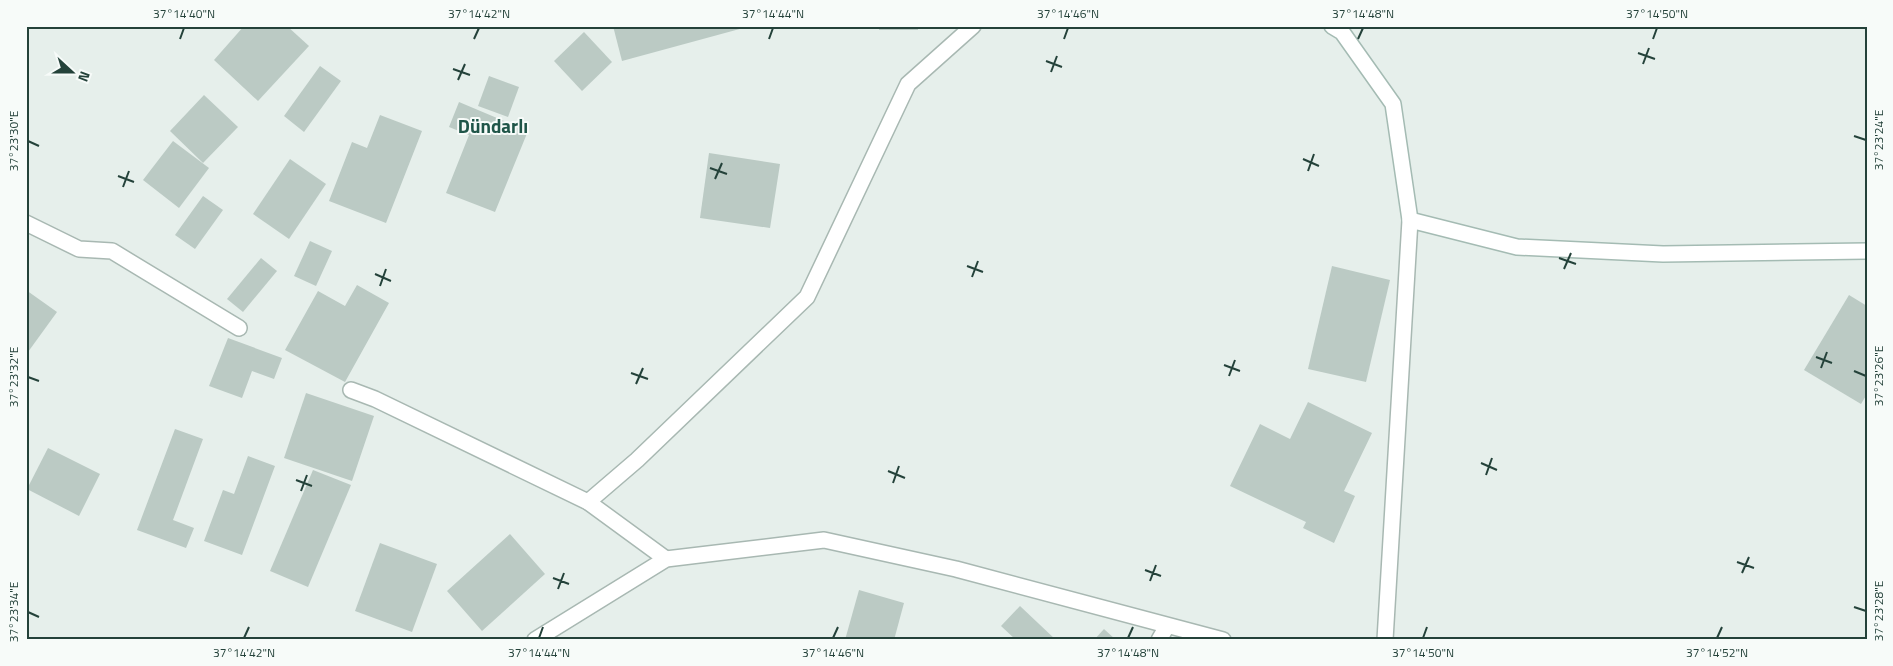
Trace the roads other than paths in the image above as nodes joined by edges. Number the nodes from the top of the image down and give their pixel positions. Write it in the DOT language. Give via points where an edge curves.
graph roads {
  1 [pos="973,26"];
  2 [pos="1332,26"];
  3 [pos="1410,220"];
  4 [pos="26,223"];
  5 [pos="1867,251"];
  6 [pos="239,328"];
  7 [pos="351,390"];
  8 [pos="588,502"];
  9 [pos="666,559"];
  10 [pos="1167,626"];
  11 [pos="535,640"];
  12 [pos="1159,640"];
  13 [pos="1222,640"];
  14 [pos="1385,640"];
  1 -- 8 [label="street" via="908,84 807,297 637,460"];
  2 -- 3 [label="street" via="1342,32 1393,104"];
  3 -- 5 [label="street" via="1517,247 1663,254"];
  3 -- 14 [label="street"];
  4 -- 6 [label="street" via="79,249 112,251"];
  7 -- 8 [label="street"];
  8 -- 9 [label="street"];
  9 -- 10 [label="street" via="824,540 956,569"];
  9 -- 11 [label="street"];
  10 -- 12 [label="street"];
  10 -- 13 [label="street"];
}
